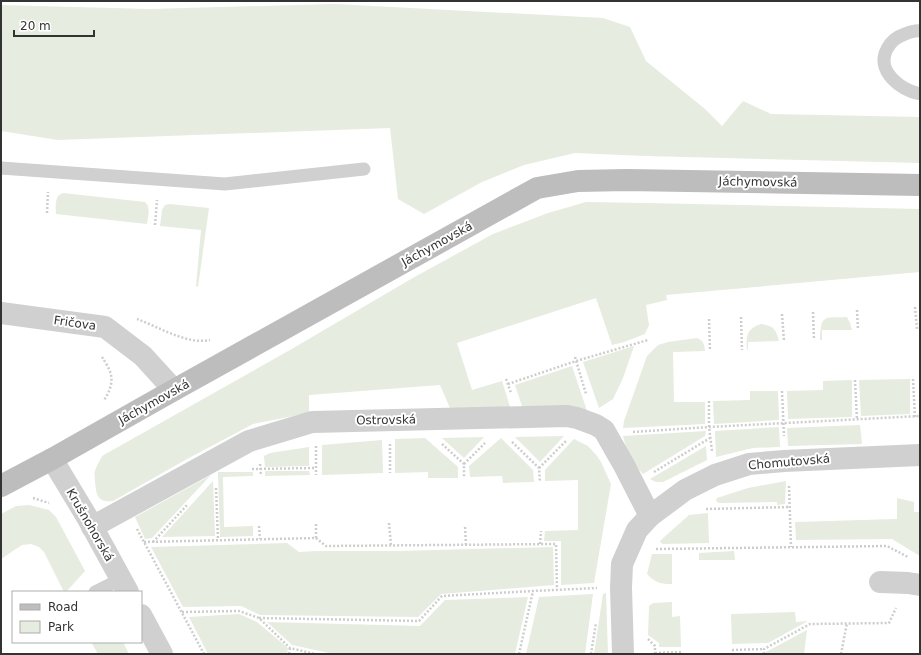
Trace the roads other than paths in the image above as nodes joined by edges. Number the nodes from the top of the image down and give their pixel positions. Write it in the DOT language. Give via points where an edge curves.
graph roads {
  1 [pos="920,31"];
  2 [pos="920,94"];
  3 [pos="1,168"];
  4 [pos="364,169"];
  5 [pos="920,185"];
  6 [pos="1,313"];
  7 [pos="174,390"];
  8 [pos="920,455"];
  9 [pos="52,459"];
  10 [pos="1,486"];
  11 [pos="650,516"];
  12 [pos="92,527"];
  13 [pos="880,582"];
  14 [pos="914,584"];
  15 [pos="124,586"];
  16 [pos="100,591"];
  17 [pos="142,617"];
  18 [pos="162,654"];
  19 [pos="623,654"];
  1 -- 2 [label="lane" via="901,35 891,41 883,60 892,79"];
  3 -- 4 [label="lane" via="225,184"];
  5 -- 7 [label="street, Jáchymovská" via="627,180 578,182 537,188"];
  6 -- 7 [label="street, Fričova" via="105,328 143,356"];
  7 -- 9 [label="street, Jáchymovská"];
  8 -- 11 [label="street, Chomutovská" via="750,464 715,475 685,490"];
  9 -- 10 [label="street, Jáchymovská"];
  9 -- 12 [label="street, Krušnohorská"];
  11 -- 12 [label="street, Ostrovská" via="626,467 601,430 567,416 312,422 249,441"];
  11 -- 19 [label="street, Chomutovská" via="637,530 622,564"];
  12 -- 15 [label="street, Krušnohorská"];
  13 -- 14 [label="street"];
  15 -- 16 [label="lane"];
  17 -- 18 [label="street"];
}
